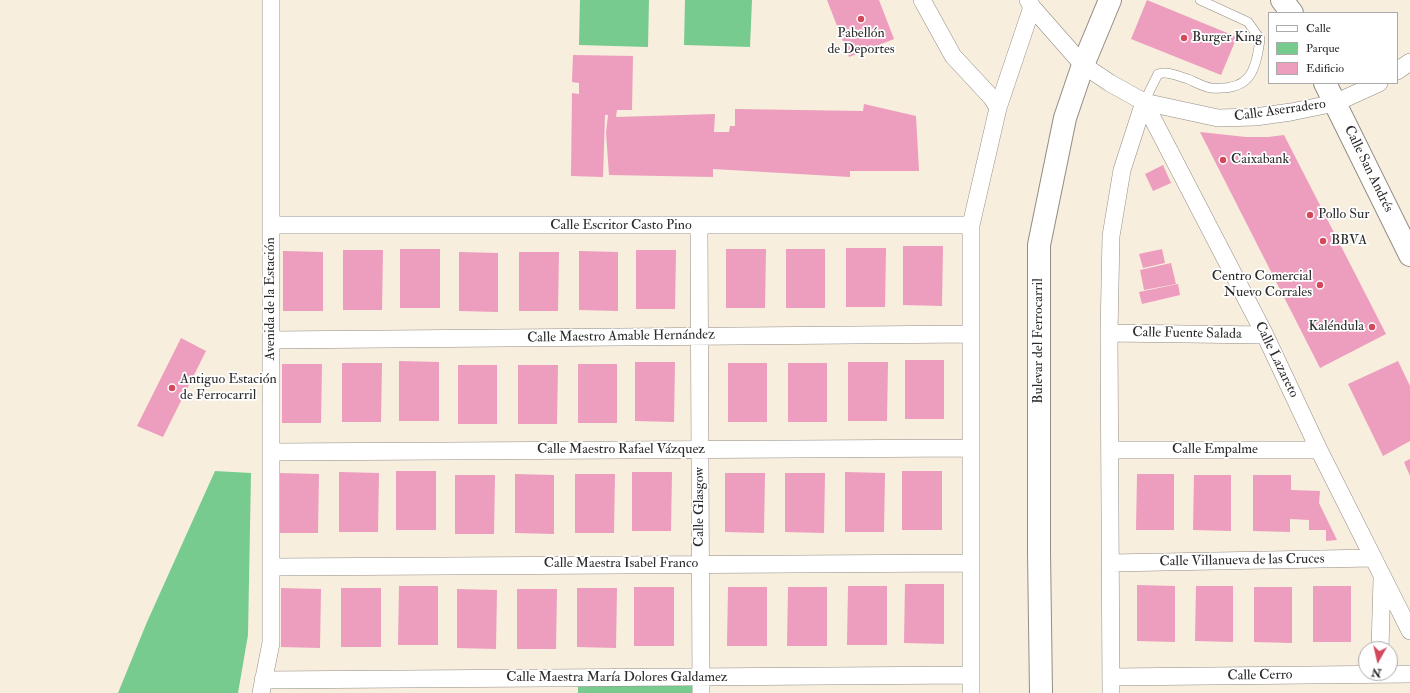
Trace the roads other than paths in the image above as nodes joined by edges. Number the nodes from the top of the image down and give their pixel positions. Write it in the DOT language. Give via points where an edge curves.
graph roads {
  1 [pos="271,0"];
  2 [pos="922,0"];
  3 [pos="1110,0"];
  4 [pos="1200,0"];
  5 [pos="1282,0"];
  6 [pos="1296,0"];
  7 [pos="1030,3"];
  8 [pos="1291,12"];
  9 [pos="1295,12"];
  10 [pos="1410,62"];
  11 [pos="1083,65"];
  12 [pos="1398,69"];
  13 [pos="1326,84"];
  14 [pos="1377,84"];
  15 [pos="1144,102"];
  16 [pos="1335,103"];
  17 [pos="998,108"];
  18 [pos="271,225"];
  19 [pos="971,225"];
  20 [pos="699,226"];
  21 [pos="1410,254"];
  22 [pos="1110,333"];
  23 [pos="971,334"];
  24 [pos="1265,335"];
  25 [pos="699,336"];
  26 [pos="271,340"];
  27 [pos="971,448"];
  28 [pos="699,450"];
  29 [pos="1110,450"];
  30 [pos="1319,450"];
  31 [pos="271,452"];
  32 [pos="1373,558"];
  33 [pos="971,563"];
  34 [pos="700,564"];
  35 [pos="1111,564"];
  36 [pos="271,567"];
  37 [pos="1382,576"];
  38 [pos="1410,631"];
  39 [pos="1380,641"];
  40 [pos="1398,674"];
  41 [pos="1410,674"];
  42 [pos="971,675"];
  43 [pos="1358,675"];
  44 [pos="701,685"];
  45 [pos="1111,685"];
  46 [pos="262,686"];
  47 [pos="578,686"];
  48 [pos="971,693"];
  49 [pos="1040,693"];
  1 -- 18 [label="street, Avenida de la Estación"];
  2 -- 17 [label="street" via="953,56 992,98"];
  3 -- 11 [label="street, Bulevar del Ferrocarril"];
  4 -- 15 [label="lane" via="1248,22 1260,39 1254,68 1238,87 1210,88 1166,72 1158,74"];
  5 -- 8 [label="street"];
  6 -- 9 [label="street"];
  7 -- 11 [label="street, Calle Aserradero"];
  7 -- 17 [label="street"];
  10 -- 12 [label="street"];
  11 -- 15 [label="street, Calle Aserradero"];
  11 -- 49 [label="street, Bulevar del Ferrocarril" via="1065,118 1039,245"];
  13 -- 16 [label="street, Calle San Andrés"];
  14 -- 16 [label="street, Calle Aserradero"];
  15 -- 16 [label="street, Calle Aserradero" via="1218,118 1255,117"];
  15 -- 22 [label="street" via="1122,170 1111,236"];
  15 -- 24 [label="street, Calle Lazareto"];
  16 -- 21 [label="street, Calle San Andrés"];
  17 -- 19 [label="street"];
  18 -- 20 [label="street, Calle Escritor Casto Pino"];
  18 -- 26 [label="street, Avenida de la Estación"];
  19 -- 20 [label="street, Calle Escritor Casto Pino"];
  19 -- 23 [label="street"];
  20 -- 25 [label="street, Calle Glasgow"];
  22 -- 24 [label="street, Calle Fuente Salada"];
  22 -- 29 [label="street"];
  23 -- 25 [label="street, Calle Maestro Amable Hernández"];
  23 -- 27 [label="street"];
  24 -- 30 [label="street, Calle Lazareto"];
  25 -- 26 [label="street, Calle Maestro Amable Hernández"];
  25 -- 28 [label="street, Calle Glasgow"];
  26 -- 31 [label="street, Avenida de la Estación"];
  27 -- 28 [label="street, Calle Maestro Rafael Vázquez"];
  27 -- 33 [label="street"];
  28 -- 31 [label="street, Calle Maestro Rafael Vázquez"];
  28 -- 34 [label="street, Calle Glasgow"];
  29 -- 30 [label="street, Calle Empalme"];
  29 -- 35 [label="street"];
  30 -- 32 [label="street, Calle Lazareto"];
  31 -- 36 [label="street, Avenida de la Estación"];
  32 -- 35 [label="street, Calle Villanueva de las Cruces"];
  32 -- 37 [label="street, Calle Lazareto"];
  33 -- 34 [label="street, Calle Maestra Isabel Franco"];
  33 -- 42 [label="street"];
  34 -- 36 [label="street, Calle Maestra Isabel Franco"];
  34 -- 44 [label="street, Calle Glasgow"];
  35 -- 45 [label="street"];
  36 -- 46 [label="street, Avenida de la Estación" via="271,643"];
  37 -- 38 [label="street, Calle Lazareto"];
  37 -- 39 [label="street, Calle Lazareto"];
  40 -- 41 [label="street, Calle Cerro"];
  42 -- 44 [label="street, Calle Maestra María Dolores Galdamez"];
  42 -- 48 [label="street"];
  43 -- 45 [label="street, Calle Cerro"];
  44 -- 47 [label="street, Calle Maestra María Dolores Galdamez"];
  46 -- 47 [label="street, Calle Maestra María Dolores Galdamez"];
}
